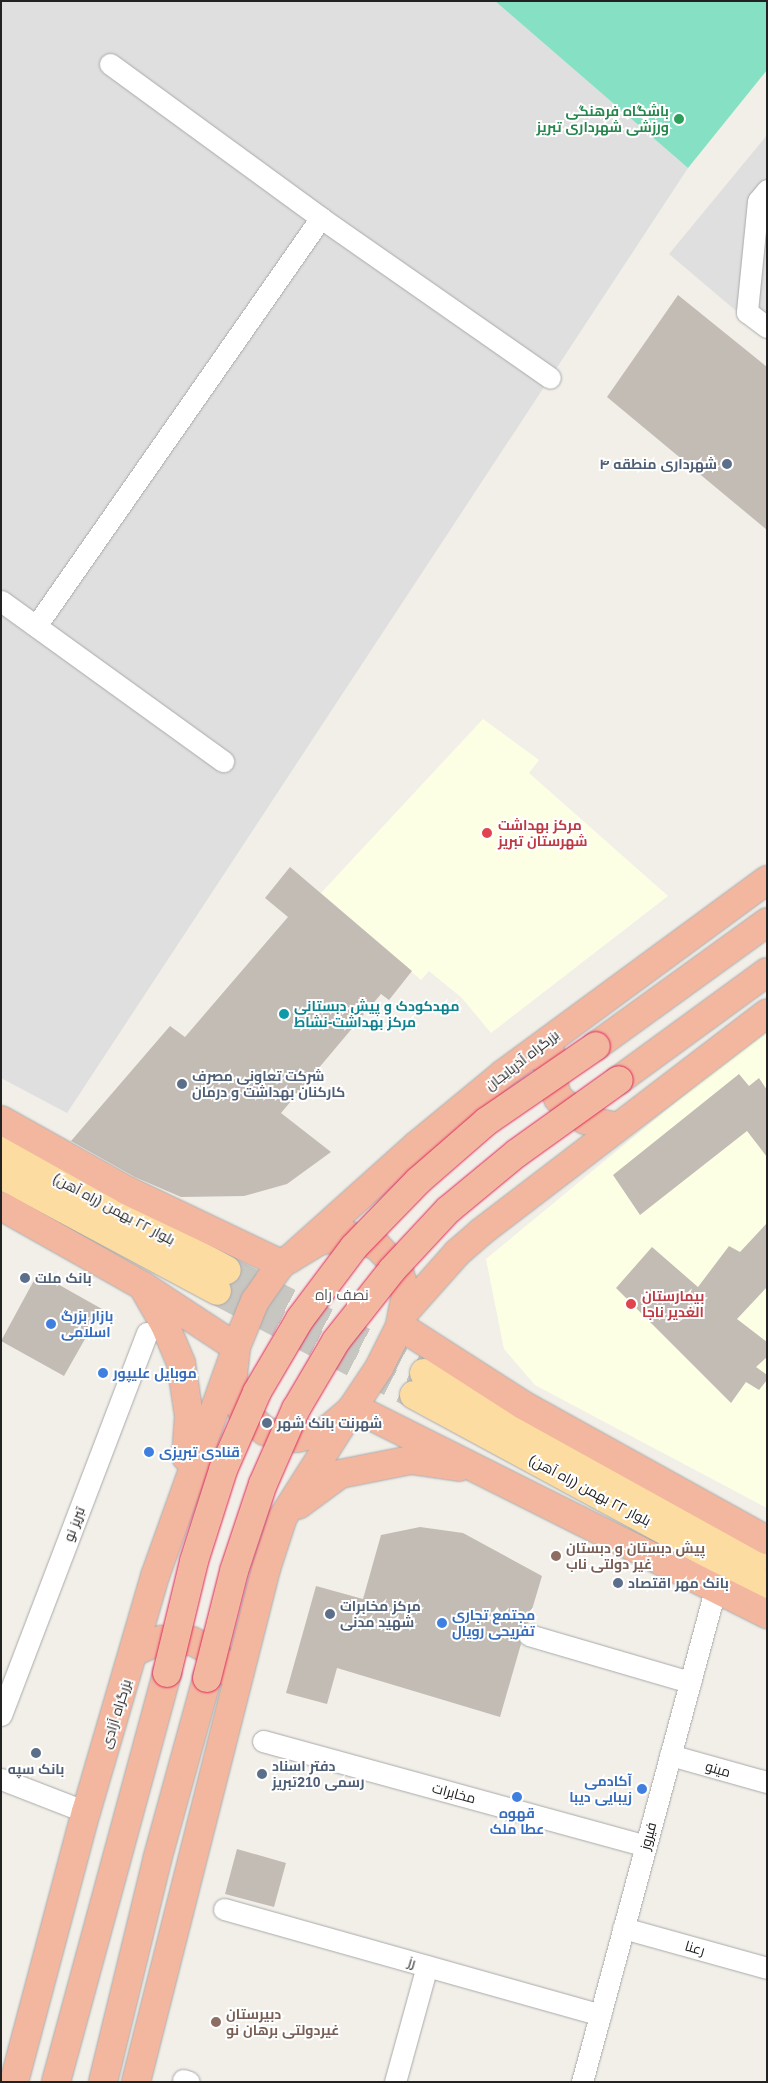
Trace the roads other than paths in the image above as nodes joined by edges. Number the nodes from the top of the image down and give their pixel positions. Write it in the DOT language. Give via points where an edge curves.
graph roads {
  1 [pos="110,64"];
  2 [pos="767,190"];
  3 [pos="320,218"];
  4 [pos="767,327"];
  5 [pos="550,378"];
  6 [pos="1,601"];
  7 [pos="36,626"];
  8 [pos="223,761"];
  9 [pos="767,880"];
  10 [pos="767,922"];
  11 [pos="767,972"];
  12 [pos="767,1013"];
  13 [pos="554,1035"];
  14 [pos="1,1120"];
  15 [pos="617,1127"];
  16 [pos="1,1149"];
  17 [pos="1,1176"];
  18 [pos="1,1206"];
  19 [pos="286,1261"];
  20 [pos="143,1286"];
  21 [pos="401,1320"];
  22 [pos="147,1333"];
  23 [pos="235,1349"];
  24 [pos="352,1408"];
  25 [pos="487,1471"];
  26 [pos="184,1490"];
  27 [pos="283,1517"];
  28 [pos="767,1540"];
  29 [pos="767,1555"];
  30 [pos="767,1586"];
  31 [pos="715,1590"];
  32 [pos="767,1614"];
  33 [pos="529,1636"];
  34 [pos="134,1652"];
  35 [pos="236,1682"];
  36 [pos="690,1682"];
  37 [pos="1,1715"];
  38 [pos="263,1741"];
  39 [pos="670,1755"];
  40 [pos="1,1779"];
  41 [pos="767,1782"];
  42 [pos="86,1812"];
  43 [pos="646,1846"];
  44 [pos="224,1909"];
  45 [pos="623,1928"];
  46 [pos="427,1966"];
  47 [pos="767,1968"];
  48 [pos="600,2016"];
  49 [pos="14,2082"];
  50 [pos="56,2082"];
  51 [pos="103,2082"];
  52 [pos="136,2082"];
  53 [pos="395,2082"];
  54 [pos="582,2082"];
  1 -- 3 [label="street"];
  2 -- 4 [label="street" via="758,201 747,312"];
  3 -- 5 [label="street"];
  3 -- 7 [label="street"];
  6 -- 7 [label="street"];
  7 -- 8 [label="street"];
  9 -- 13 [label="highway, بزرگراه آذربایجان"];
  10 -- 50 [label="highway, bridge" via="487,1122 418,1181 354,1247 300,1319 257,1392 223,1470 194,1561 167,1673"];
  11 -- 51 [label="highway, bridge" via="517,1153 448,1210 392,1270 336,1340 296,1409 264,1484 234,1571 157,1860"];
  12 -- 15 [label="highway"];
  13 -- 15 [label="highway" via="548,1066 558,1098 585,1120"];
  13 -- 19 [label="highway, بزرگراه آذربایجان" via="444,1122"];
  14 -- 19 [label="highway" via="128,1191"];
  15 -- 21 [label="highway" via="523,1197 457,1253"];
  16 -- 17 [label="main road, بلوار ۲۲ بهمن (راه آهن)" via="222,1280"];
  18 -- 20 [label="highway"];
  19 -- 21 [label="highway" via="319,1241 347,1234 377,1246 398,1268 406,1294"];
  19 -- 23 [label="highway, بزرگراه آزادی" via="256,1301"];
  20 -- 23 [label="highway"];
  20 -- 26 [label="highway" via="181,1362 189,1416"];
  21 -- 24 [label="highway" via="380,1368"];
  21 -- 28 [label="highway" via="523,1405"];
  22 -- 37 [label="street, تبریز نو"];
  23 -- 24 [label="highway" via="232,1385 242,1410 265,1430 297,1438 325,1432"];
  23 -- 26 [label="highway, بزرگراه آزادی"];
  24 -- 25 [label="highway"];
  24 -- 27 [label="highway"];
  25 -- 27 [label="highway" via="411,1460 340,1474"];
  25 -- 31 [label="highway"];
  26 -- 34 [label="highway, بزرگراه آزادی"];
  27 -- 35 [label="highway"];
  29 -- 30 [label="main road, بلوار ۲۲ بهمن (راه آهن)" via="419,1384"];
  31 -- 32 [label="highway"];
  31 -- 36 [label="street, فیروز"];
  33 -- 36 [label="street"];
  34 -- 35 [label="highway" via="161,1640 192,1641 216,1654"];
  34 -- 42 [label="highway, بزرگراه آزادی"];
  35 -- 52 [label="highway"];
  36 -- 39 [label="street, فیروز"];
  38 -- 43 [label="street, مخابرات"];
  39 -- 41 [label="street, مینو"];
  39 -- 43 [label="street, فیروز"];
  40 -- 42 [label="street"];
  42 -- 49 [label="highway, بزرگراه آزادی"];
  43 -- 45 [label="street, فیروز"];
  44 -- 46 [label="street, رز"];
  45 -- 47 [label="street, رعنا"];
  45 -- 48 [label="street, فیروز"];
  46 -- 48 [label="street, رز"];
  46 -- 53 [label="street"];
  48 -- 54 [label="street, فیروز"];
}
